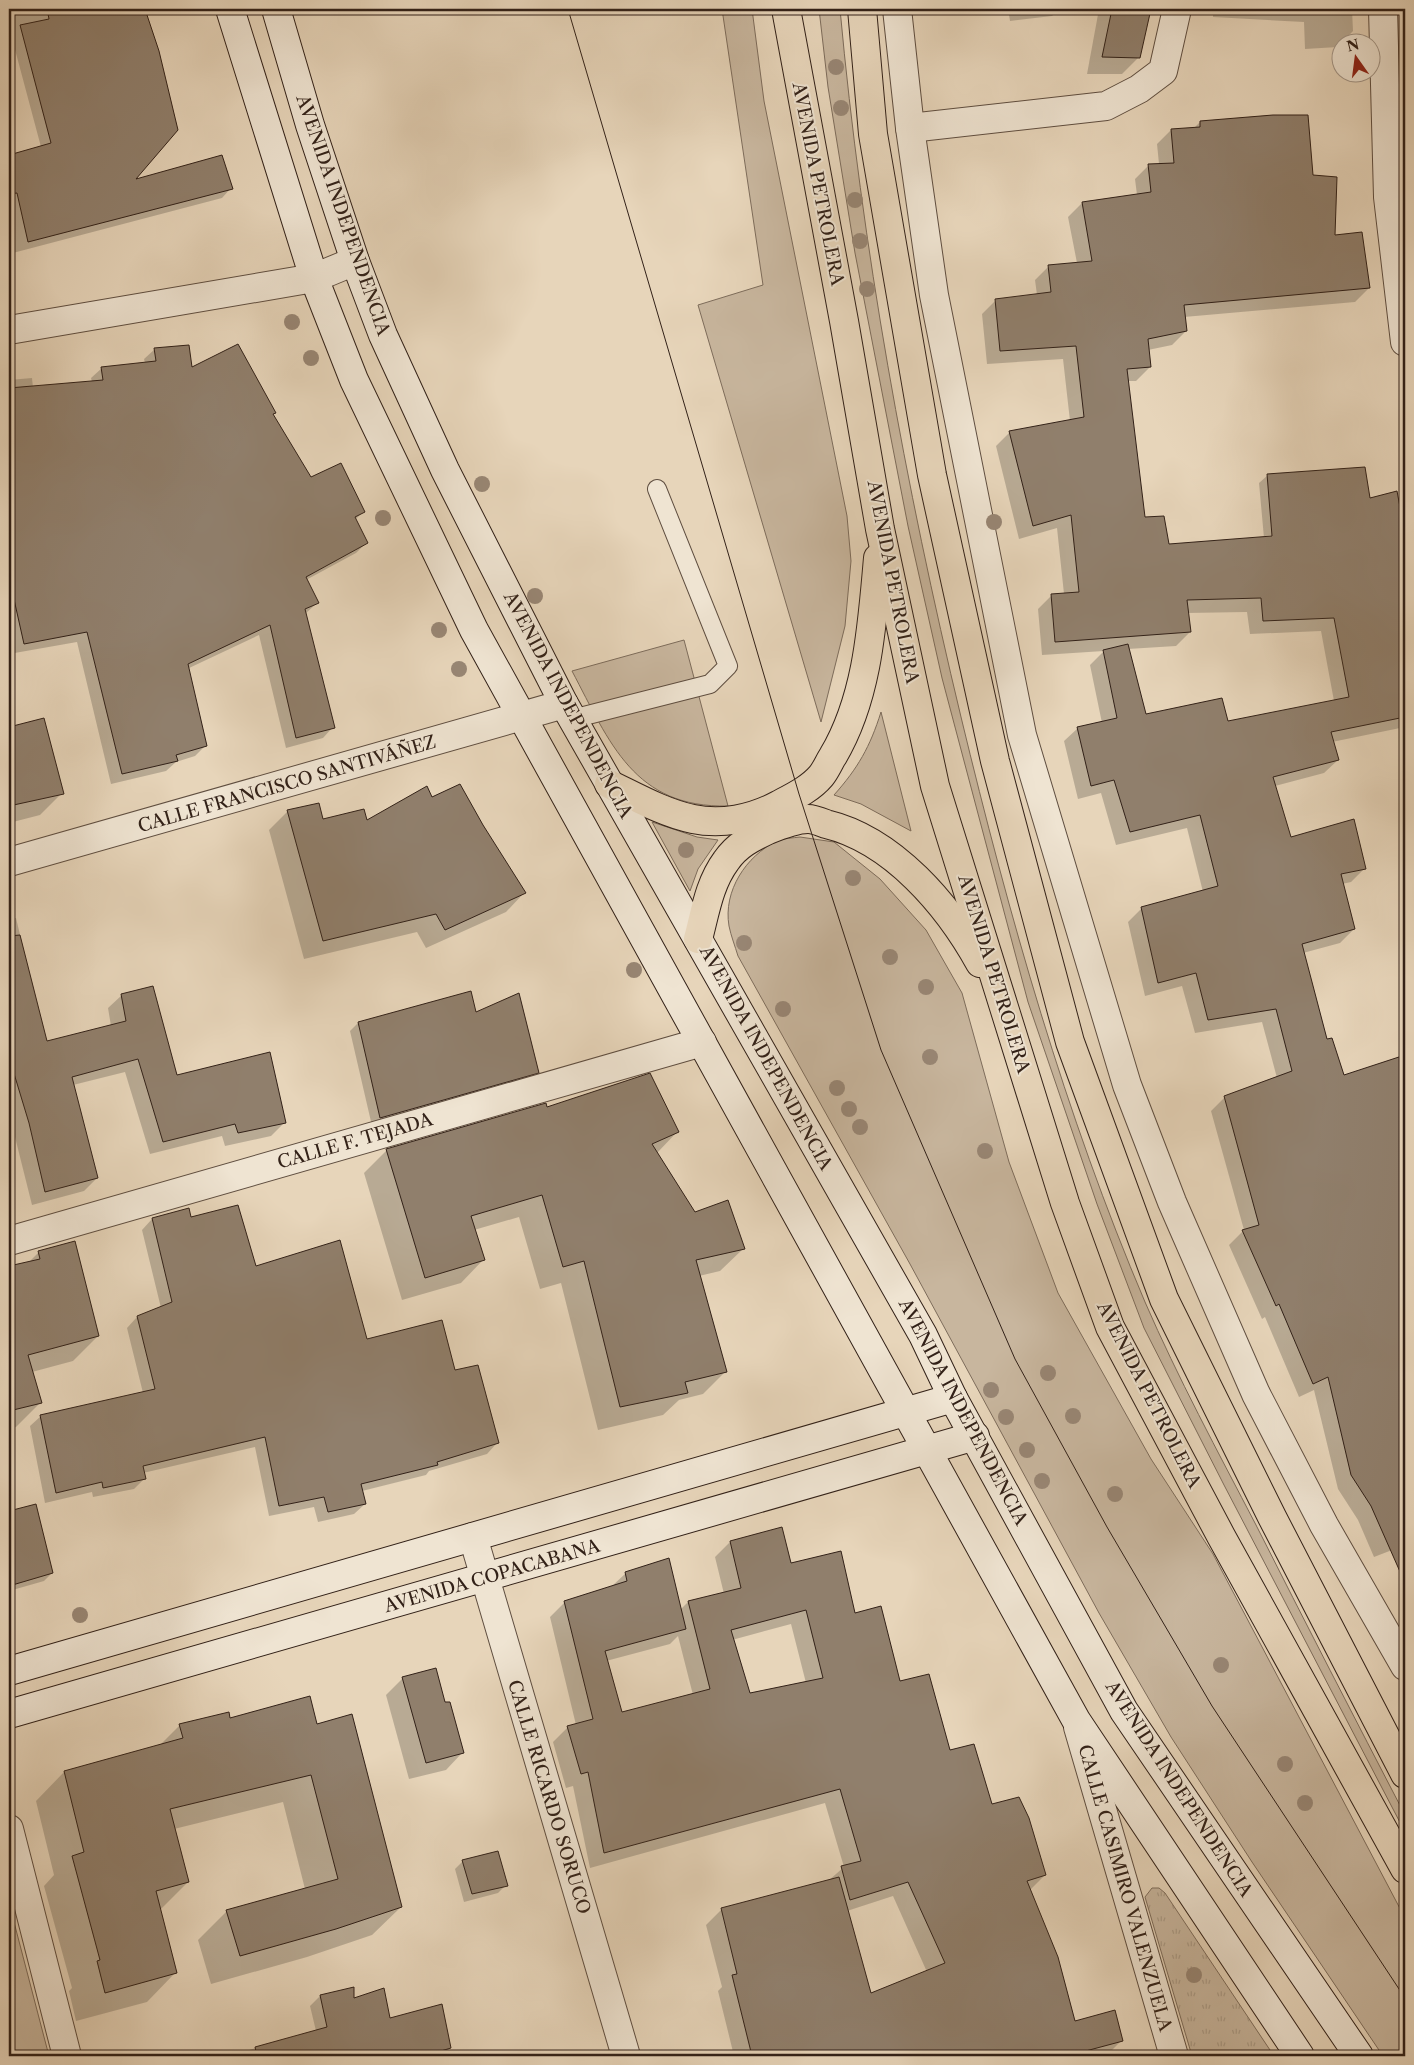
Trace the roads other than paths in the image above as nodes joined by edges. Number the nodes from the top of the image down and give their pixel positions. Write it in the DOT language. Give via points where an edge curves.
graph roads {
  1 [pos="230,9"];
  2 [pos="276,9"];
  3 [pos="786,9"];
  4 [pos="862,9"];
  5 [pos="897,9"];
  6 [pos="1177,9"];
  7 [pos="1383,9"];
  8 [pos="910,128"];
  9 [pos="355,261"];
  10 [pos="314,278"];
  11 [pos="9,330"];
  12 [pos="1405,342"];
  13 [pos="657,489"];
  14 [pos="880,529"];
  15 [pos="568,711"];
  16 [pos="521,717"];
  17 [pos="609,784"];
  18 [pos="9,862"];
  19 [pos="698,939"];
  20 [pos="1006,1010"];
  21 [pos="702,1042"];
  22 [pos="9,1241"];
  23 [pos="953,1398"];
  24 [pos="906,1411"];
  25 [pos="975,1436"];
  26 [pos="927,1451"];
  27 [pos="472,1537"];
  28 [pos="484,1579"];
  29 [pos="1405,1666"];
  30 [pos="9,1671"];
  31 [pos="9,1714"];
  32 [pos="1076,1720"];
  33 [pos="1405,1774"];
  34 [pos="9,1829"];
  35 [pos="1405,1869"];
  36 [pos="67,2056"];
  37 [pos="626,2056"];
  38 [pos="1174,2056"];
  39 [pos="1300,2056"];
  40 [pos="1359,2056"];
  1 -- 10 [label="main road"];
  2 -- 9 [label="main road, AVENIDA INDEPENDENCIA"];
  3 -- 14 [label="main road, AVENIDA PETROLERA"];
  4 -- 33 [label="main road" via="873,134 932,475 995,761 1070,1042 1164,1299 1272,1518"];
  5 -- 8 [label="main road"];
  6 -- 8 [label="main road" via="1163,70 1139,89 1106,106"];
  7 -- 12 [label="main road" via="1388,197"];
  8 -- 29 [label="main road" via="934,295 1022,736 1127,1084 1172,1202 1256,1394 1324,1525"];
  9 -- 10 [label="main road"];
  9 -- 15 [label="main road, AVENIDA INDEPENDENCIA" via="383,335 445,470"];
  10 -- 11 [label="main road"];
  10 -- 16 [label="main road" via="354,380 474,630"];
  13 -- 15 [label="lane" via="728,666 710,684"];
  14 -- 17 [label="main road" via="872,632 859,694 843,739 821,776 800,794 768,810 733,821 694,820 652,806"];
  14 -- 20 [label="main road, AVENIDA PETROLERA" via="935,786"];
  15 -- 16 [label="main road, CALLE FRANCISCO SANTIVÁÑEZ"];
  15 -- 17 [label="main road, AVENIDA INDEPENDENCIA"];
  16 -- 18 [label="main road, CALLE FRANCISCO SANTIVÁÑEZ"];
  16 -- 21 [label="main road"];
  17 -- 19 [label="main road, AVENIDA INDEPENDENCIA"];
  19 -- 20 [label="main road" via="711,888 725,861 742,842 774,828 808,819 841,827 874,842 915,876 966,936"];
  19 -- 23 [label="main road, AVENIDA INDEPENDENCIA" via="923,1335"];
  20 -- 35 [label="main road, AVENIDA PETROLERA" via="1065,1204 1110,1327"];
  21 -- 22 [label="main road, CALLE F. TEJADA"];
  21 -- 24 [label="main road"];
  23 -- 24 [label="main road"];
  23 -- 25 [label="main road, AVENIDA INDEPENDENCIA"];
  24 -- 26 [label="main road"];
  24 -- 27 [label="main road"];
  25 -- 26 [label="main road, AVENIDA COPACABANA"];
  25 -- 40 [label="main road, AVENIDA INDEPENDENCIA" via="1124,1711"];
  26 -- 28 [label="main road, AVENIDA COPACABANA"];
  26 -- 32 [label="main road"];
  27 -- 28 [label="main road, CALLE RICARDO SORUCO"];
  27 -- 30 [label="main road"];
  28 -- 31 [label="main road, AVENIDA COPACABANA"];
  28 -- 37 [label="main road, CALLE RICARDO SORUCO"];
  32 -- 38 [label="main road, CALLE CASIMIRO VALENZUELA"];
  32 -- 39 [label="main road"];
  34 -- 36 [label="main road"];
}
